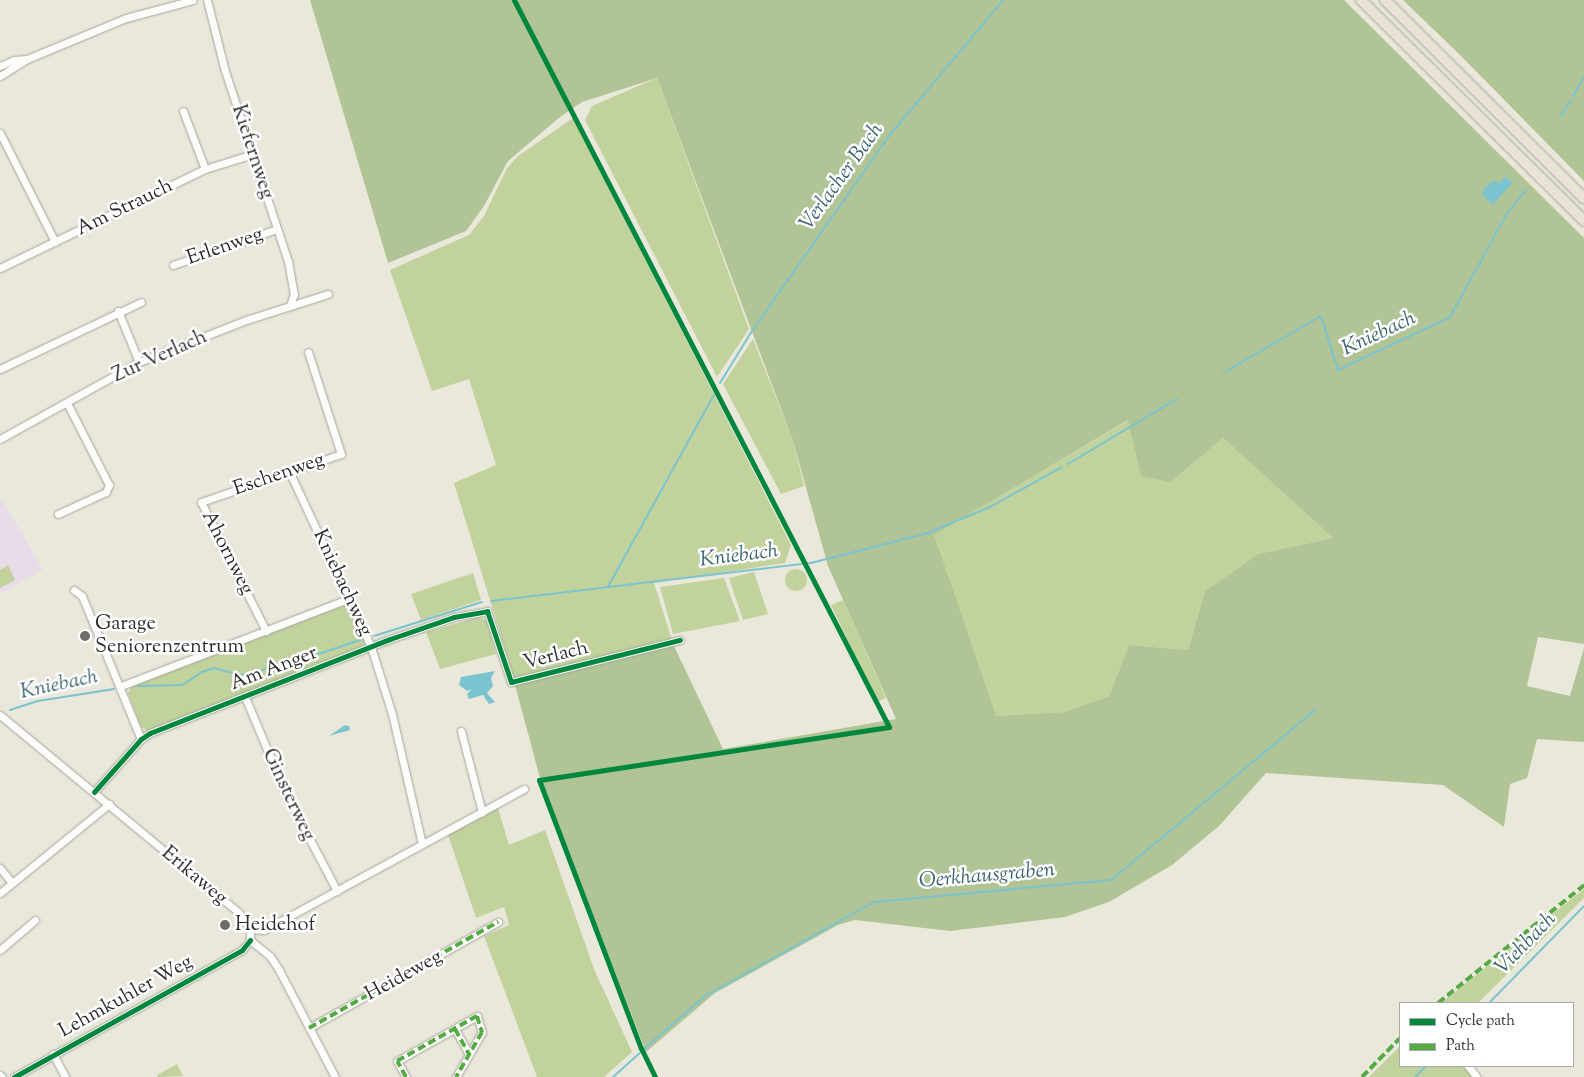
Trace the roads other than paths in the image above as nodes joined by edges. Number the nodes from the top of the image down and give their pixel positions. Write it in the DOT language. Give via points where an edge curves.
graph roads {
  1 [pos="193,0"];
  2 [pos="207,0"];
  3 [pos="1361,0"];
  4 [pos="1385,0"];
  5 [pos="27,59"];
  6 [pos="0,66"];
  7 [pos="0,76"];
  8 [pos="183,111"];
  9 [pos="0,133"];
  10 [pos="253,154"];
  11 [pos="205,169"];
  12 [pos="1584,198"];
  13 [pos="1584,221"];
  14 [pos="277,229"];
  15 [pos="55,242"];
  16 [pos="173,265"];
  17 [pos="0,268"];
  18 [pos="328,294"];
  19 [pos="141,302"];
  20 [pos="290,305"];
  21 [pos="118,311"];
  22 [pos="308,352"];
  23 [pos="139,362"];
  24 [pos="0,369"];
  25 [pos="67,403"];
  26 [pos="0,439"];
  27 [pos="289,471"];
  28 [pos="201,502"];
  29 [pos="58,514"];
  30 [pos="74,590"];
  31 [pos="350,598"];
  32 [pos="487,611"];
  33 [pos="266,631"];
  34 [pos="680,640"];
  35 [pos="371,646"];
  36 [pos="121,686"];
  37 [pos="245,696"];
  38 [pos="0,715"];
  39 [pos="461,731"];
  40 [pos="142,739"];
  41 [pos="524,789"];
  42 [pos="94,792"];
  43 [pos="109,804"];
  44 [pos="482,812"];
  45 [pos="422,844"];
  46 [pos="0,868"];
  47 [pos="12,883"];
  48 [pos="337,891"];
  49 [pos="0,893"];
  50 [pos="35,920"];
  51 [pos="498,922"];
  52 [pos="250,929"];
  53 [pos="250,940"];
  54 [pos="0,950"];
  55 [pos="309,1028"];
  56 [pos="455,1028"];
  57 [pos="53,1054"];
  58 [pos="470,1054"];
  59 [pos="1469,1067"];
  60 [pos="14,1077"];
  61 [pos="65,1077"];
  62 [pos="335,1077"];
  63 [pos="406,1077"];
  64 [pos="456,1077"];
  65 [pos="1477,1077"];
  1 -- 5 [label="street" via="126,18"];
  2 -- 10 [label="street, Kiefernweg"];
  3 -- 13 [label="highway"];
  4 -- 12 [label="highway"];
  5 -- 6 [label="street"];
  5 -- 7 [label="street"];
  8 -- 11 [label="street"];
  9 -- 15 [label="street"];
  10 -- 11 [label="street, Am Strauch"];
  10 -- 14 [label="street, Kiefernweg"];
  11 -- 15 [label="street, Am Strauch"];
  14 -- 16 [label="street, Erlenweg"];
  14 -- 20 [label="street, Kiefernweg" via="294,294"];
  15 -- 17 [label="street, Am Strauch"];
  18 -- 20 [label="street, Zur Verlach"];
  19 -- 21 [label="street"];
  20 -- 23 [label="street, Zur Verlach"];
  21 -- 23 [label="street"];
  21 -- 24 [label="street"];
  22 -- 27 [label="street, Eschenweg" via="341,454"];
  23 -- 25 [label="street, Zur Verlach"];
  25 -- 26 [label="street, Zur Verlach"];
  25 -- 29 [label="street" via="109,485 106,492"];
  27 -- 28 [label="street, Eschenweg"];
  27 -- 31 [label="street, Kniebachweg"];
  28 -- 33 [label="street, Ahornweg"];
  30 -- 36 [label="street" via="82,596"];
  31 -- 33 [label="street, Am Anger"];
  31 -- 35 [label="street, Kniebachweg"];
  32 -- 34 [label="street, Verlach" via="511,682"];
  32 -- 35 [label="street, Am Anger" via="454,617"];
  33 -- 36 [label="street, Am Anger"];
  35 -- 37 [label="street, Am Anger"];
  35 -- 45 [label="street, Kniebachweg" via="392,714"];
  36 -- 40 [label="street"];
  37 -- 40 [label="street, Am Anger"];
  37 -- 48 [label="street, Ginsterweg" via="285,792"];
  38 -- 42 [label="street, Erikaweg"];
  39 -- 44 [label="street"];
  40 -- 42 [label="street, Am Anger"];
  41 -- 44 [label="street"];
  42 -- 43 [label="street, Erikaweg"];
  43 -- 47 [label="street"];
  43 -- 52 [label="street, Erikaweg" via="239,913"];
  44 -- 45 [label="street"];
  45 -- 48 [label="street"];
  46 -- 47 [label="street"];
  47 -- 49 [label="street"];
  48 -- 52 [label="street" via="264,930"];
  50 -- 54 [label="street"];
  51 -- 55 [label="street, Heideweg"];
  52 -- 53 [label="street"];
  53 -- 55 [label="street" via="270,956"];
  53 -- 57 [label="street, Lehmkuhler Weg" via="242,950"];
  55 -- 62 [label="street"];
  56 -- 58 [label="street"];
  56 -- 58 [label="street" via="477,1016 482,1032"];
  56 -- 63 [label="street" via="398,1061"];
  57 -- 60 [label="street, Lehmkuhler Weg"];
  57 -- 61 [label="street"];
  58 -- 64 [label="street"];
  59 -- 65 [label="street"];
}
